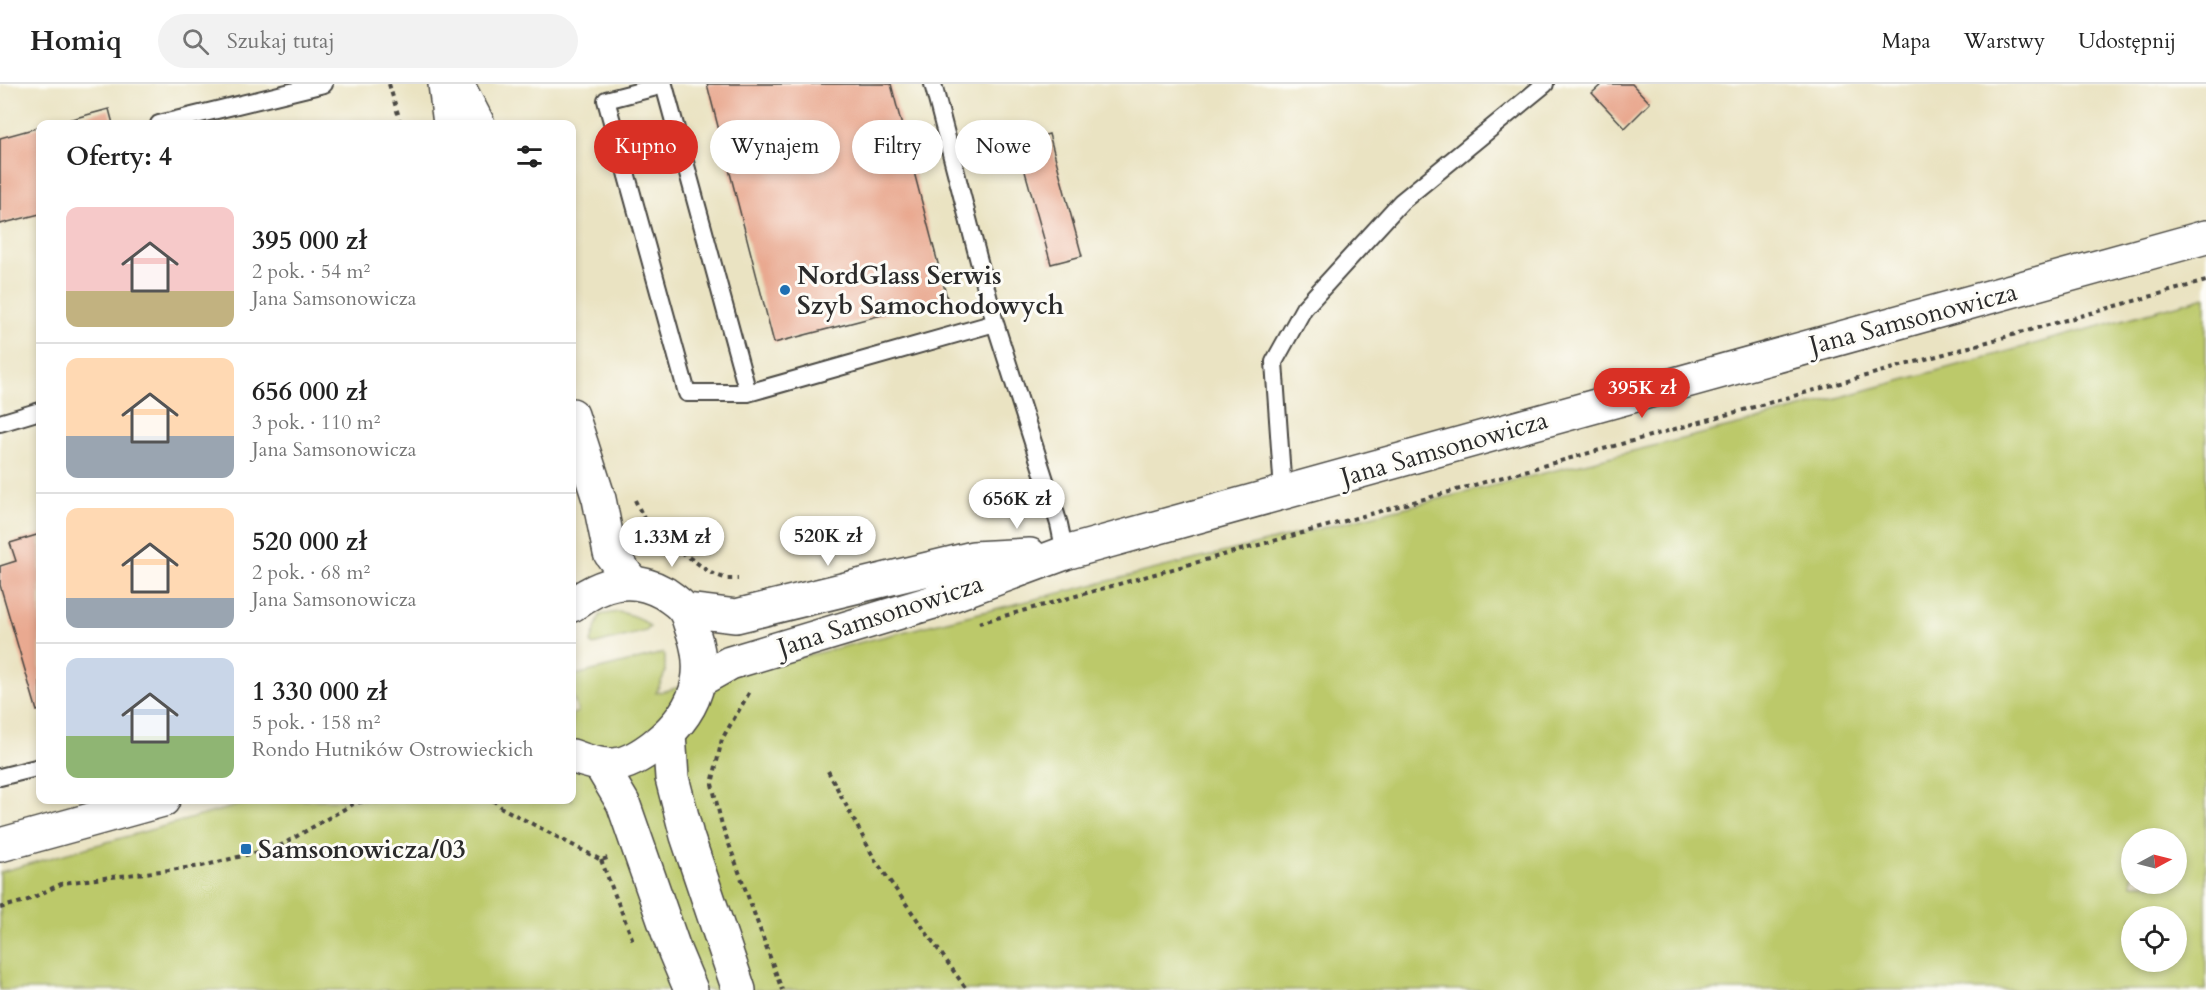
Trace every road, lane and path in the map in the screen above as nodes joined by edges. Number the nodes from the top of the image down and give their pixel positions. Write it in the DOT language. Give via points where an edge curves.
graph roads {
  1 [pos="324,84"];
  2 [pos="389,84"];
  3 [pos="445,84"];
  4 [pos="457,84"];
  5 [pos="664,84"];
  6 [pos="933,84"];
  7 [pos="1545,84"];
  8 [pos="604,92"];
  9 [pos="210,118"];
  10 [pos="193,120"];
  11 [pos="399,120"];
  12 [pos="450,120"];
  13 [pos="476,120"];
  14 [pos="2206,237"];
  15 [pos="2206,281"];
  16 [pos="995,323"];
  17 [pos="748,393"];
  18 [pos="36,412"];
  19 [pos="0,423"];
  20 [pos="576,427"];
  21 [pos="630,491"];
  22 [pos="1283,492"];
  23 [pos="1065,553"];
  24 [pos="739,579"];
  25 [pos="631,581"];
  26 [pos="576,602"];
  27 [pos="685,610"];
  28 [pos="970,626"];
  29 [pos="698,681"];
  30 [pos="752,688"];
  31 [pos="669,734"];
  32 [pos="586,761"];
  33 [pos="36,768"];
  34 [pos="828,771"];
  35 [pos="0,777"];
  36 [pos="149,804"];
  37 [pos="353,804"];
  38 [pos="498,804"];
  39 [pos="0,845"];
  40 [pos="640,850"];
  41 [pos="602,860"];
  42 [pos="0,908"];
  43 [pos="635,947"];
  44 [pos="691,990"];
  45 [pos="740,990"];
  46 [pos="782,990"];
  47 [pos="968,990"];
  1 -- 9 [label="lane"];
  2 -- 11 [label="path"];
  3 -- 12 [label="main road"];
  4 -- 13 [label="main road"];
  5 -- 8 [label="lane"];
  5 -- 17 [label="lane"];
  6 -- 16 [label="lane"];
  7 -- 22 [label="lane" via="1401,202 1304,308 1274,362"];
  8 -- 17 [label="lane" via="687,393"];
  9 -- 10 [label="lane"];
  14 -- 22 [label="main road, Jana Samsonowicza"];
  15 -- 28 [label="path"];
  16 -- 17 [label="lane"];
  16 -- 23 [label="lane"];
  18 -- 19 [label="lane"];
  20 -- 25 [label="main road" via="599,499 610,553"];
  21 -- 24 [label="path" via="649,529 711,573"];
  22 -- 23 [label="main road, Jana Samsonowicza"];
  23 -- 27 [label="main road, Jana Samsonowicza" via="973,558 736,616"];
  23 -- 29 [label="main road, Jana Samsonowicza" via="930,603 730,663"];
  25 -- 26 [label="main road" via="603,587"];
  25 -- 27 [label="main road" via="650,585"];
  27 -- 29 [label="main road" via="696,640"];
  29 -- 31 [label="main road" via="690,704"];
  30 -- 46 [label="path" via="722,739 712,784 722,825"];
  31 -- 32 [label="main road" via="642,755 620,765"];
  31 -- 45 [label="main road" via="672,778 687,836"];
  32 -- 40 [label="main road" via="623,803"];
  33 -- 35 [label="lane"];
  34 -- 47 [label="path" via="875,860"];
  36 -- 39 [label="main road"];
  37 -- 42 [label="path" via="278,848 202,866 63,884"];
  38 -- 41 [label="path"];
  40 -- 41 [label="path"];
  40 -- 44 [label="main road"];
  41 -- 43 [label="path"];
}
